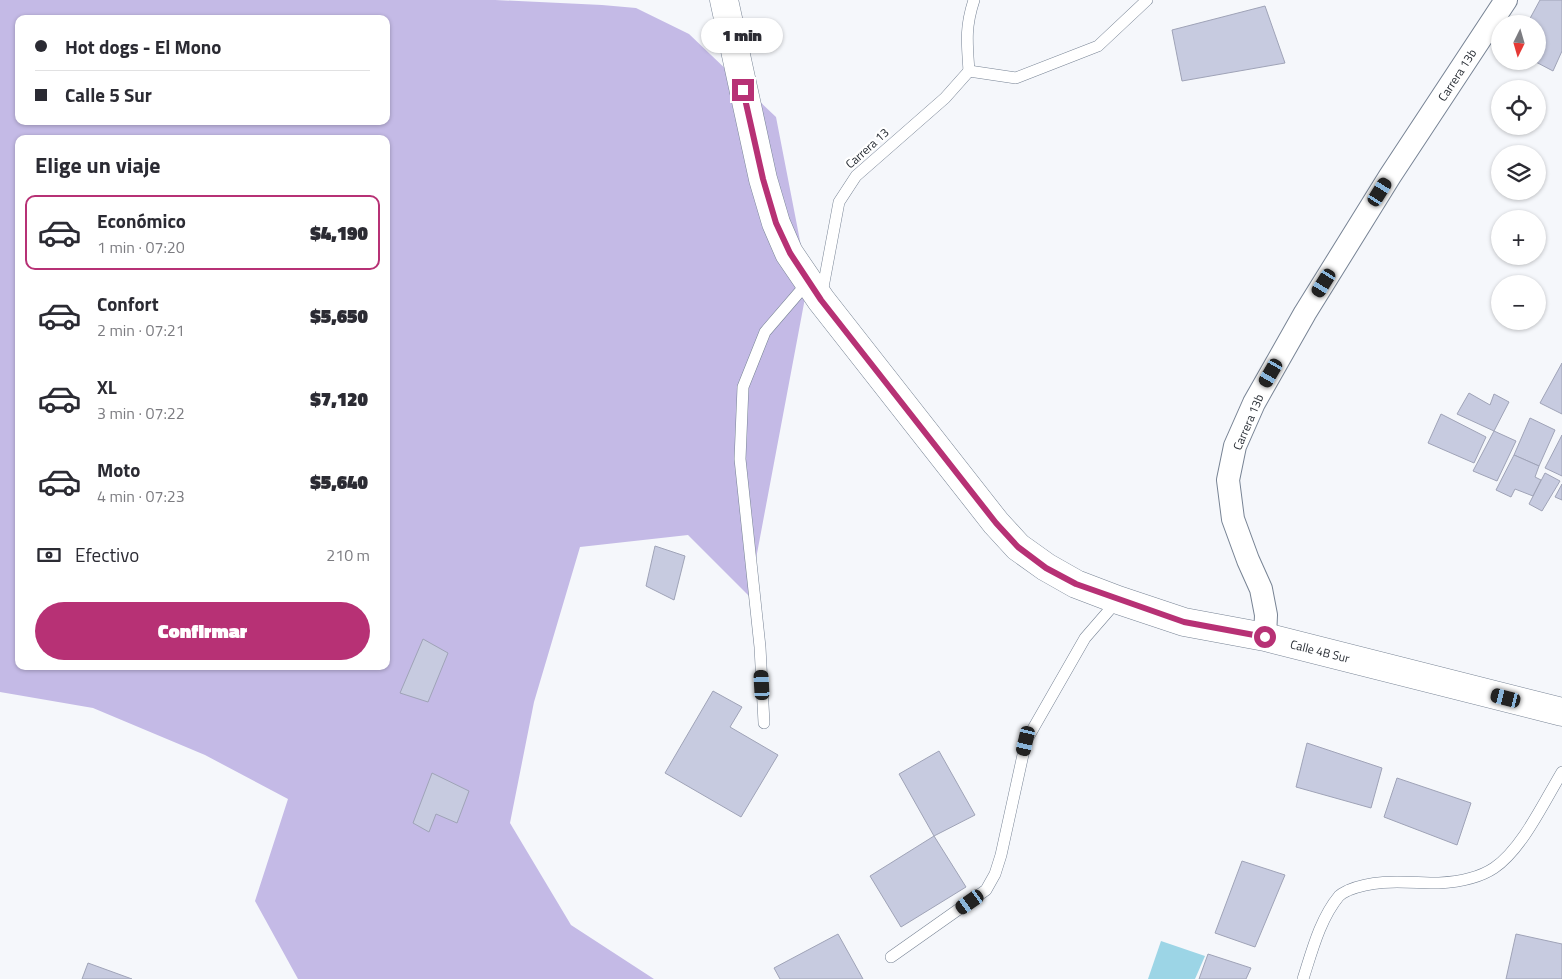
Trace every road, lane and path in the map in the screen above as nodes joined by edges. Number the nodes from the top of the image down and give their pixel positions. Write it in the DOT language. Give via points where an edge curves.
graph roads {
  1 [pos="724,0"];
  2 [pos="974,0"];
  3 [pos="1147,0"];
  4 [pos="1496,5"];
  5 [pos="969,71"];
  6 [pos="814,291"];
  7 [pos="1118,600"];
  8 [pos="1265,637"];
  9 [pos="1562,712"];
  10 [pos="764,723"];
  11 [pos="1562,772"];
  12 [pos="891,957"];
  13 [pos="1302,979"];
  1 -- 6 [label="street, Calle 4B Sur" via="773,215 790,253"];
  2 -- 5 [label="lane" via="966,39"];
  3 -- 5 [label="lane" via="1098,46 1016,78"];
  4 -- 8 [label="street, Carrera 13b" via="1305,313 1254,403 1235,446 1228,480 1233,519 1261,589 1266,615"];
  5 -- 6 [label="lane, Carrera 13" via="945,98 856,176 839,202"];
  6 -- 7 [label="street, Calle 4B Sur" via="1018,547 1046,568 1076,584"];
  6 -- 10 [label="lane" via="764,332 743,387 740,459 760,647"];
  7 -- 8 [label="street, Calle 4B Sur" via="1184,622"];
  7 -- 12 [label="lane" via="1085,638 1026,741 1001,855 986,890"];
  8 -- 9 [label="street, Calle 4B Sur"];
  11 -- 13 [label="lane" via="1515,849 1493,868 1470,879 1440,883 1378,882 1341,894 1327,914"];
}
